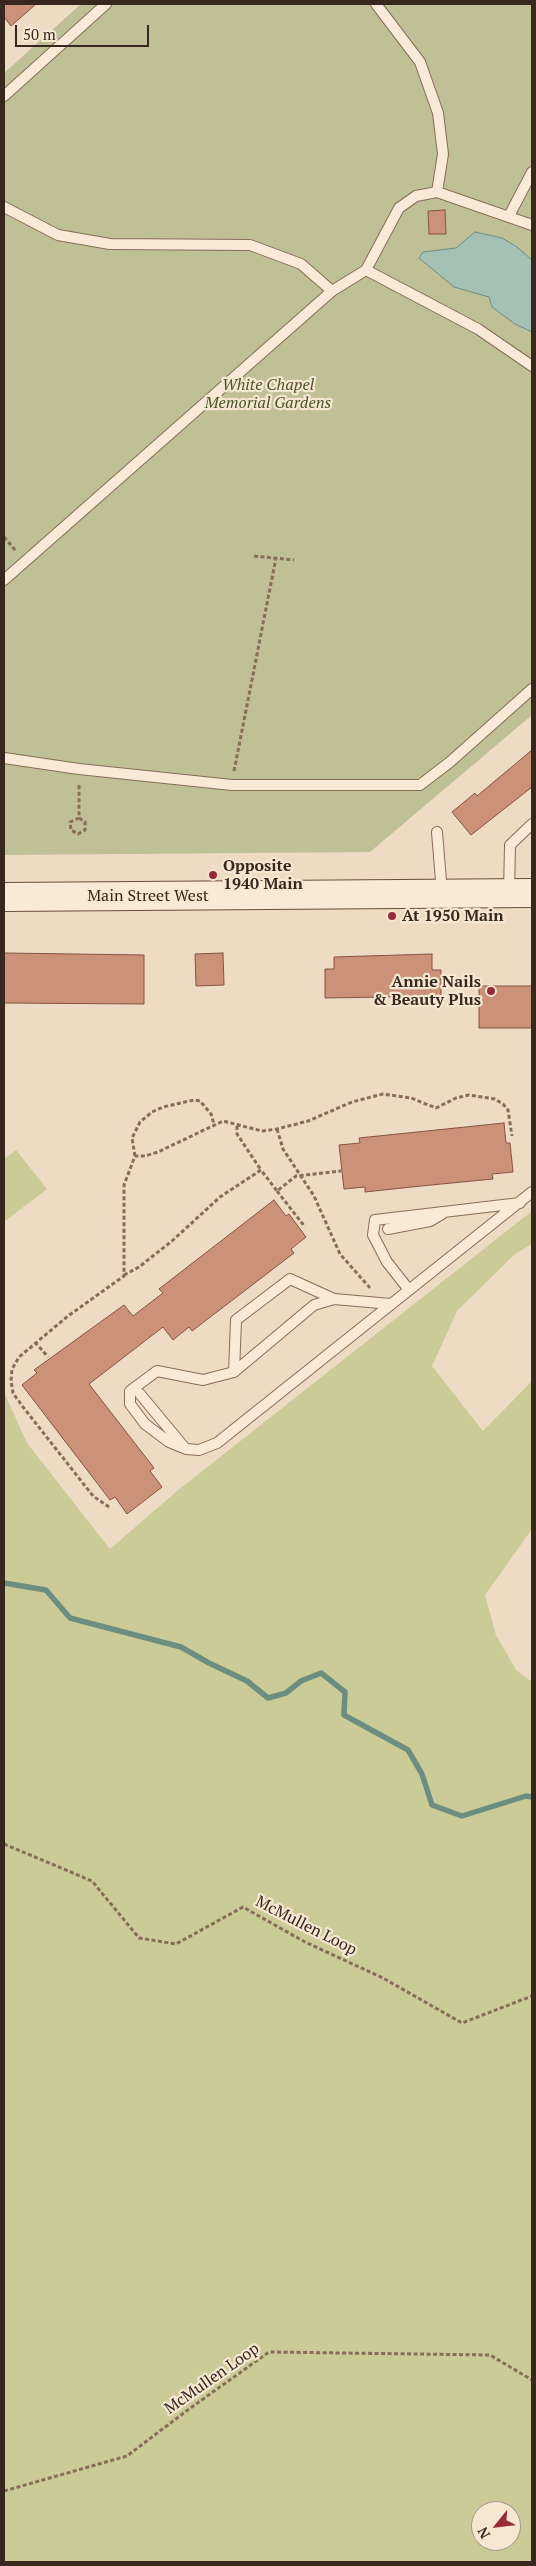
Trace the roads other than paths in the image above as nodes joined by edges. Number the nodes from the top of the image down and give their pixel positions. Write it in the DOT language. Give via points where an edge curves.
graph roads {
  1 [pos="106,4"];
  2 [pos="376,4"];
  3 [pos="4,96"];
  4 [pos="532,172"];
  5 [pos="436,192"];
  6 [pos="4,207"];
  7 [pos="510,216"];
  8 [pos="532,225"];
  9 [pos="366,270"];
  10 [pos="332,290"];
  11 [pos="532,366"];
  12 [pos="4,580"];
  13 [pos="532,689"];
  14 [pos="4,758"];
  15 [pos="532,824"];
  16 [pos="437,832"];
  17 [pos="521,893"];
  18 [pos="442,894"];
  19 [pos="4,897"];
  20 [pos="532,1192"];
  21 [pos="521,1202"];
  22 [pos="445,1211"];
  23 [pos="388,1229"];
  24 [pos="409,1290"];
  25 [pos="334,1298"];
  26 [pos="391,1304"];
  27 [pos="234,1372"];
  28 [pos="140,1394"];
  29 [pos="186,1449"];
  1 -- 3 [label="lane"];
  2 -- 5 [label="lane" via="420,62 438,113 443,154"];
  4 -- 7 [label="lane"];
  5 -- 7 [label="lane"];
  5 -- 9 [label="lane" via="416,196 399,208"];
  6 -- 10 [label="lane" via="58,235 110,244 250,245 301,264"];
  7 -- 8 [label="lane"];
  9 -- 10 [label="lane"];
  9 -- 11 [label="lane" via="478,329"];
  10 -- 12 [label="lane"];
  13 -- 14 [label="lane" via="420,785 232,785"];
  15 -- 17 [label="lane" via="510,845"];
  16 -- 18 [label="lane"];
  17 -- 18 [label="main road, Main Street West"];
  18 -- 19 [label="main road, Main Street West"];
  20 -- 21 [label="lane"];
  21 -- 22 [label="lane"];
  21 -- 24 [label="lane"];
  22 -- 23 [label="lane" via="430,1221"];
  22 -- 24 [label="lane" via="375,1220 373,1235 387,1262"];
  24 -- 26 [label="lane"];
  25 -- 26 [label="lane"];
  25 -- 27 [label="lane" via="314,1305"];
  25 -- 27 [label="lane" via="290,1278 236,1320"];
  26 -- 29 [label="lane" via="217,1443 199,1450"];
  27 -- 29 [label="lane" via="203,1380 157,1371 130,1391 130,1404 145,1424 169,1442"];
  28 -- 29 [label="lane"];
}
